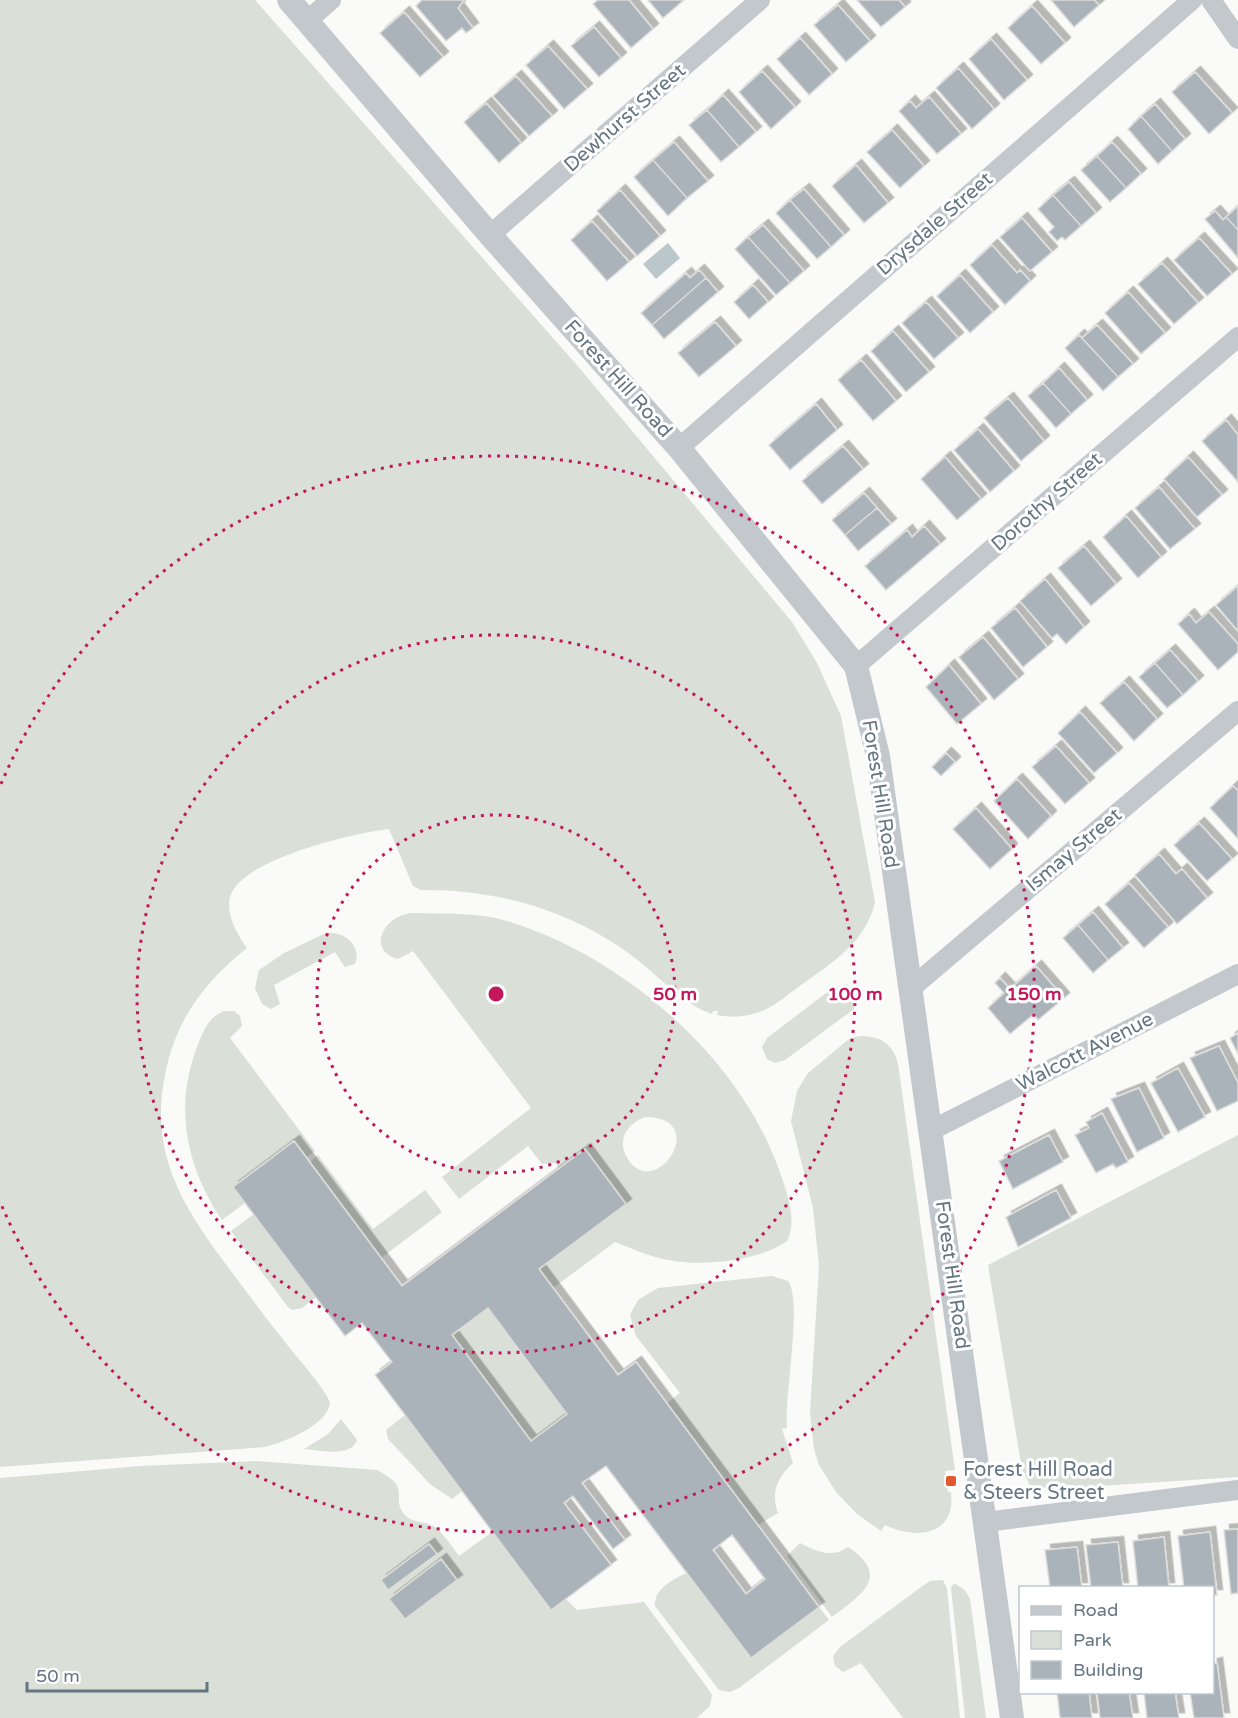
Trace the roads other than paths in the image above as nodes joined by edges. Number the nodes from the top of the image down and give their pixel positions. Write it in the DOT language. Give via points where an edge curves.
graph roads {
  1 [pos="289,0"];
  2 [pos="331,0"];
  3 [pos="760,0"];
  4 [pos="1192,0"];
  5 [pos="1211,0"];
  6 [pos="308,21"];
  7 [pos="1238,39"];
  8 [pos="490,235"];
  9 [pos="1238,337"];
  10 [pos="679,448"];
  11 [pos="856,666"];
  12 [pos="1238,711"];
  13 [pos="1238,974"];
  14 [pos="910,989"];
  15 [pos="932,1130"];
  16 [pos="1238,1490"];
  17 [pos="986,1522"];
  18 [pos="1012,1718"];
  1 -- 6 [label="street, Forest Hill Road"];
  2 -- 6 [label="street"];
  3 -- 8 [label="street, Dewhurst Street"];
  4 -- 10 [label="street, Drysdale Street"];
  5 -- 7 [label="street"];
  6 -- 8 [label="street, Forest Hill Road"];
  8 -- 10 [label="street, Forest Hill Road"];
  9 -- 11 [label="street, Dorothy Street"];
  10 -- 11 [label="street, Forest Hill Road"];
  11 -- 14 [label="street, Forest Hill Road" via="878,756"];
  12 -- 14 [label="street, Ismay Street"];
  13 -- 15 [label="street, Walcott Avenue"];
  14 -- 15 [label="street, Forest Hill Road"];
  15 -- 17 [label="street, Forest Hill Road"];
  16 -- 17 [label="street"];
  17 -- 18 [label="street, Forest Hill Road"];
}
